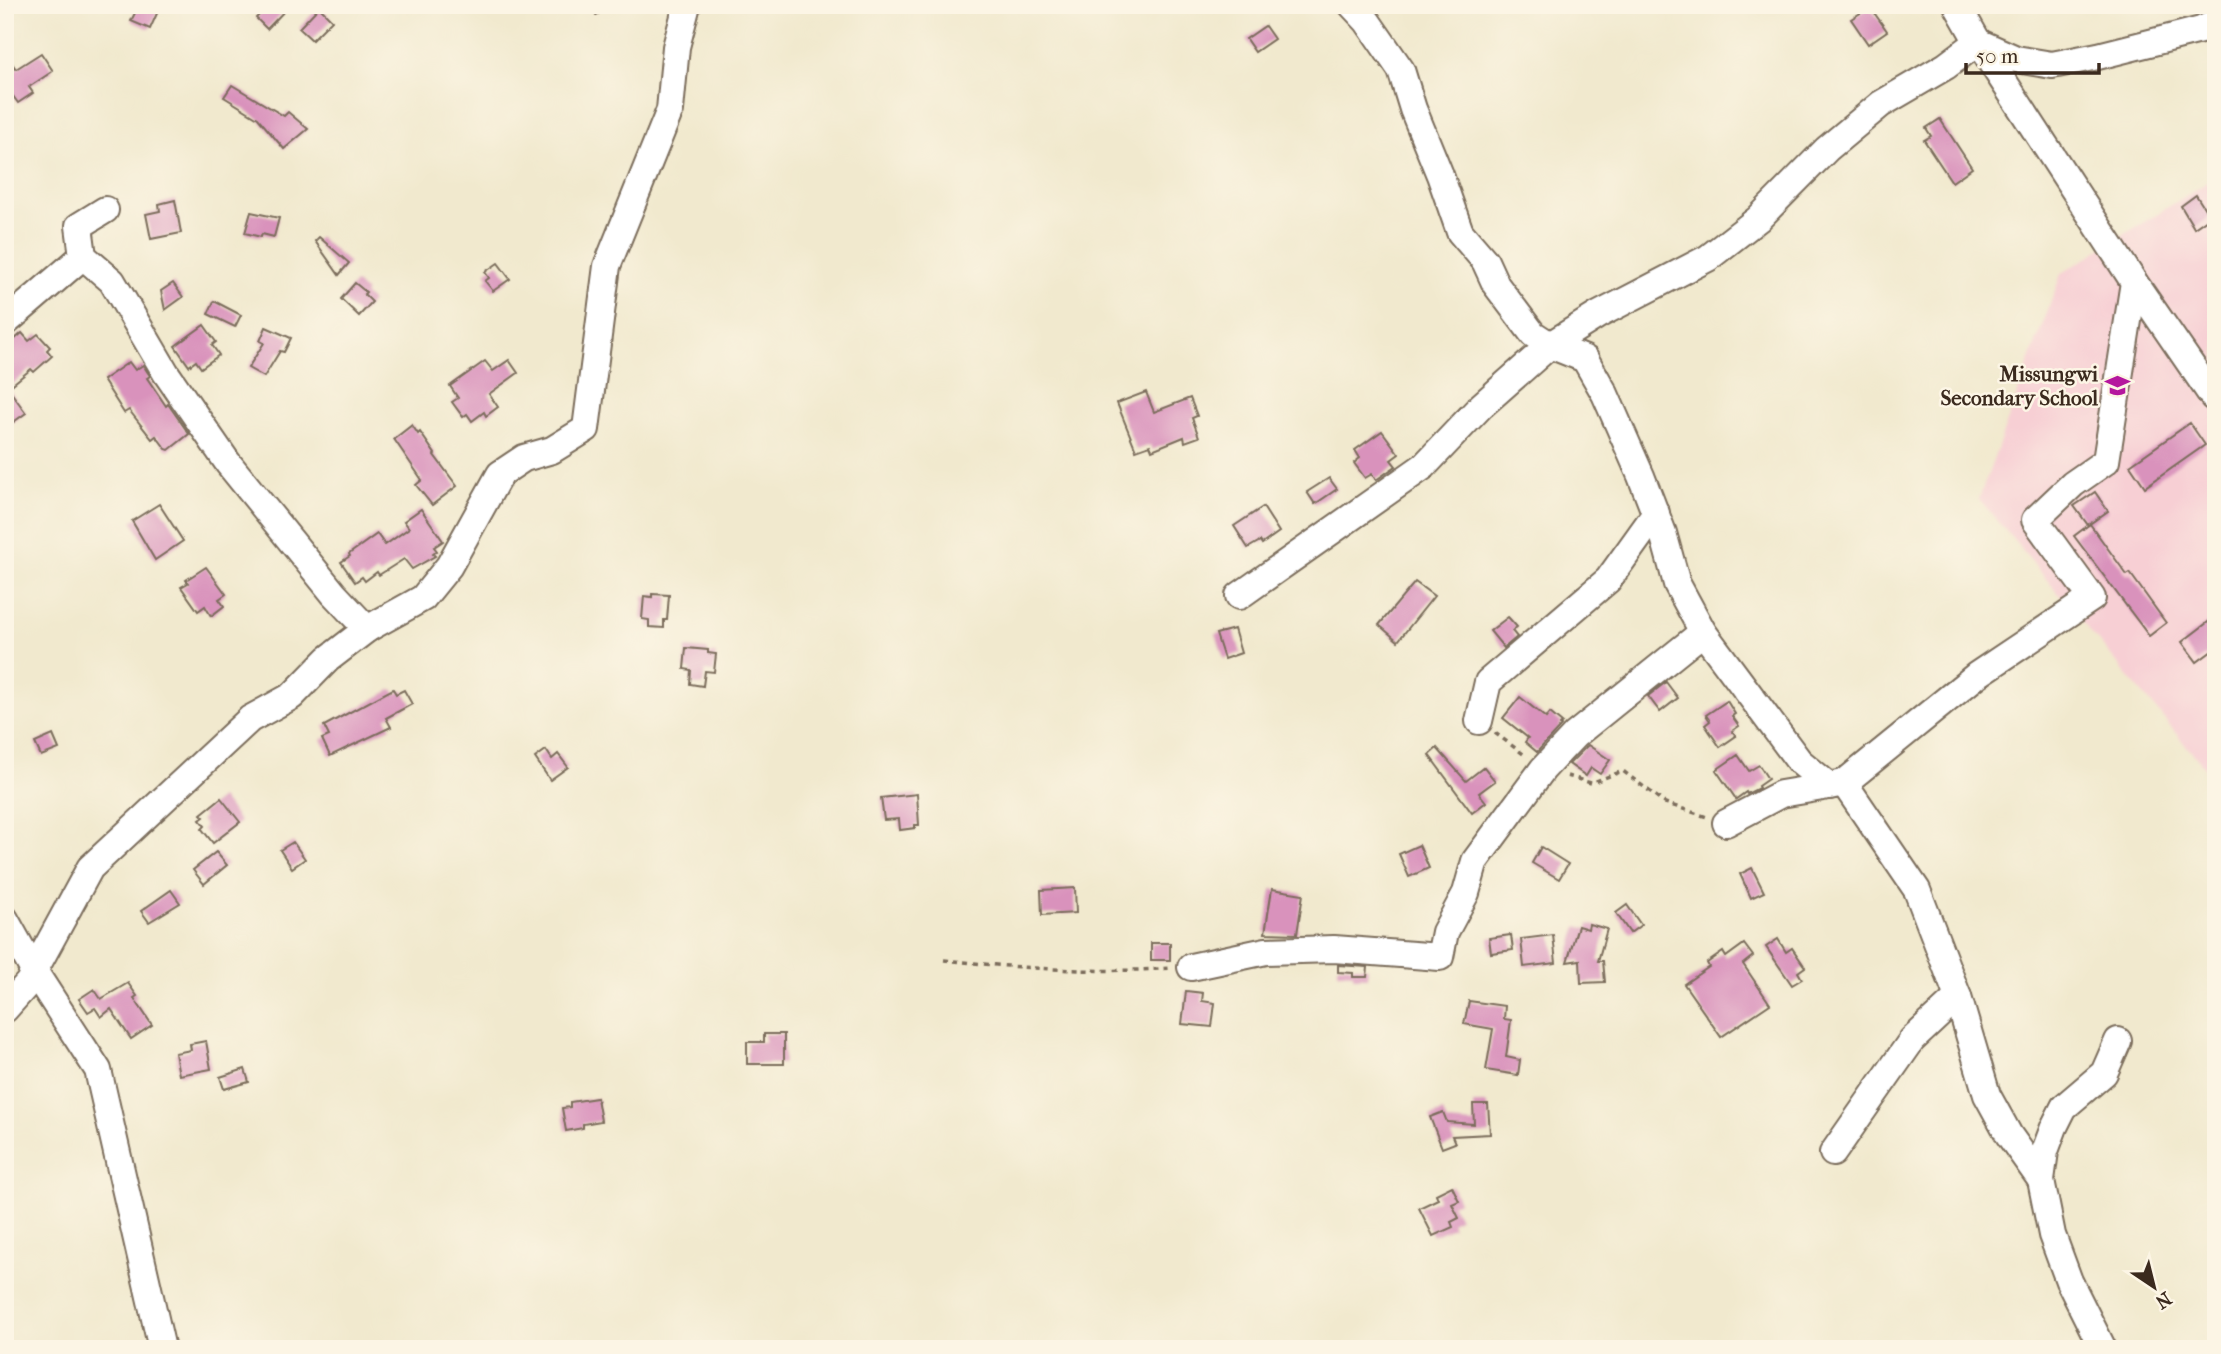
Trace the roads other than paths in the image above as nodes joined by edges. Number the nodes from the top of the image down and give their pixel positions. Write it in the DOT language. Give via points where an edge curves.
graph roads {
  1 [pos="687,5"];
  2 [pos="1352,5"];
  3 [pos="1957,5"];
  4 [pos="2216,23"];
  5 [pos="1978,42"];
  6 [pos="105,210"];
  7 [pos="83,257"];
  8 [pos="2134,282"];
  9 [pos="5,323"];
  10 [pos="1550,345"];
  11 [pos="2216,397"];
  12 [pos="1656,513"];
  13 [pos="1239,596"];
  14 [pos="367,629"];
  15 [pos="1703,632"];
  16 [pos="1479,722"];
  17 [pos="1837,785"];
  18 [pos="1726,824"];
  19 [pos="5,919"];
  20 [pos="1191,967"];
  21 [pos="33,971"];
  22 [pos="1958,997"];
  23 [pos="5,1009"];
  24 [pos="2118,1041"];
  25 [pos="1833,1153"];
  26 [pos="2040,1180"];
  27 [pos="162,1349"];
  28 [pos="2103,1349"];
  1 -- 14 [label="street" via="676,47 670,110 607,266 586,429 500,474 449,566 423,598"];
  2 -- 10 [label="street" via="1401,70 1460,232 1533,334"];
  3 -- 5 [label="street"];
  4 -- 5 [label="street" via="2052,65 2016,59"];
  5 -- 8 [label="street"];
  5 -- 10 [label="street" via="1881,104 1827,149 1758,219 1708,258"];
  6 -- 7 [label="street" via="79,226"];
  7 -- 9 [label="street"];
  7 -- 14 [label="street" via="112,281 166,373 228,463"];
  8 -- 11 [label="street"];
  8 -- 17 [label="street" via="2106,461 2035,520 2092,598 1977,675"];
  10 -- 12 [label="street" via="1585,359 1624,433"];
  10 -- 13 [label="street" via="1481,406 1424,466"];
  12 -- 15 [label="street" via="1677,584"];
  12 -- 16 [label="street" via="1608,580 1488,682"];
  14 -- 21 [label="street" via="328,659 292,696 250,719 90,868"];
  15 -- 17 [label="street" via="1799,761"];
  15 -- 20 [label="street" via="1575,735 1543,769 1475,861 1466,893 1445,932 1440,957 1334,949 1266,951"];
  17 -- 18 [label="street" via="1782,794"];
  17 -- 22 [label="street" via="1917,890"];
  19 -- 21 [label="street"];
  21 -- 23 [label="street"];
  21 -- 27 [label="street" via="98,1070"];
  22 -- 25 [label="street" via="1912,1040"];
  22 -- 26 [label="street" via="1987,1096"];
  24 -- 26 [label="street" via="2104,1073 2064,1107 2045,1151"];
  26 -- 28 [label="street" via="2052,1235 2069,1281"];
}
